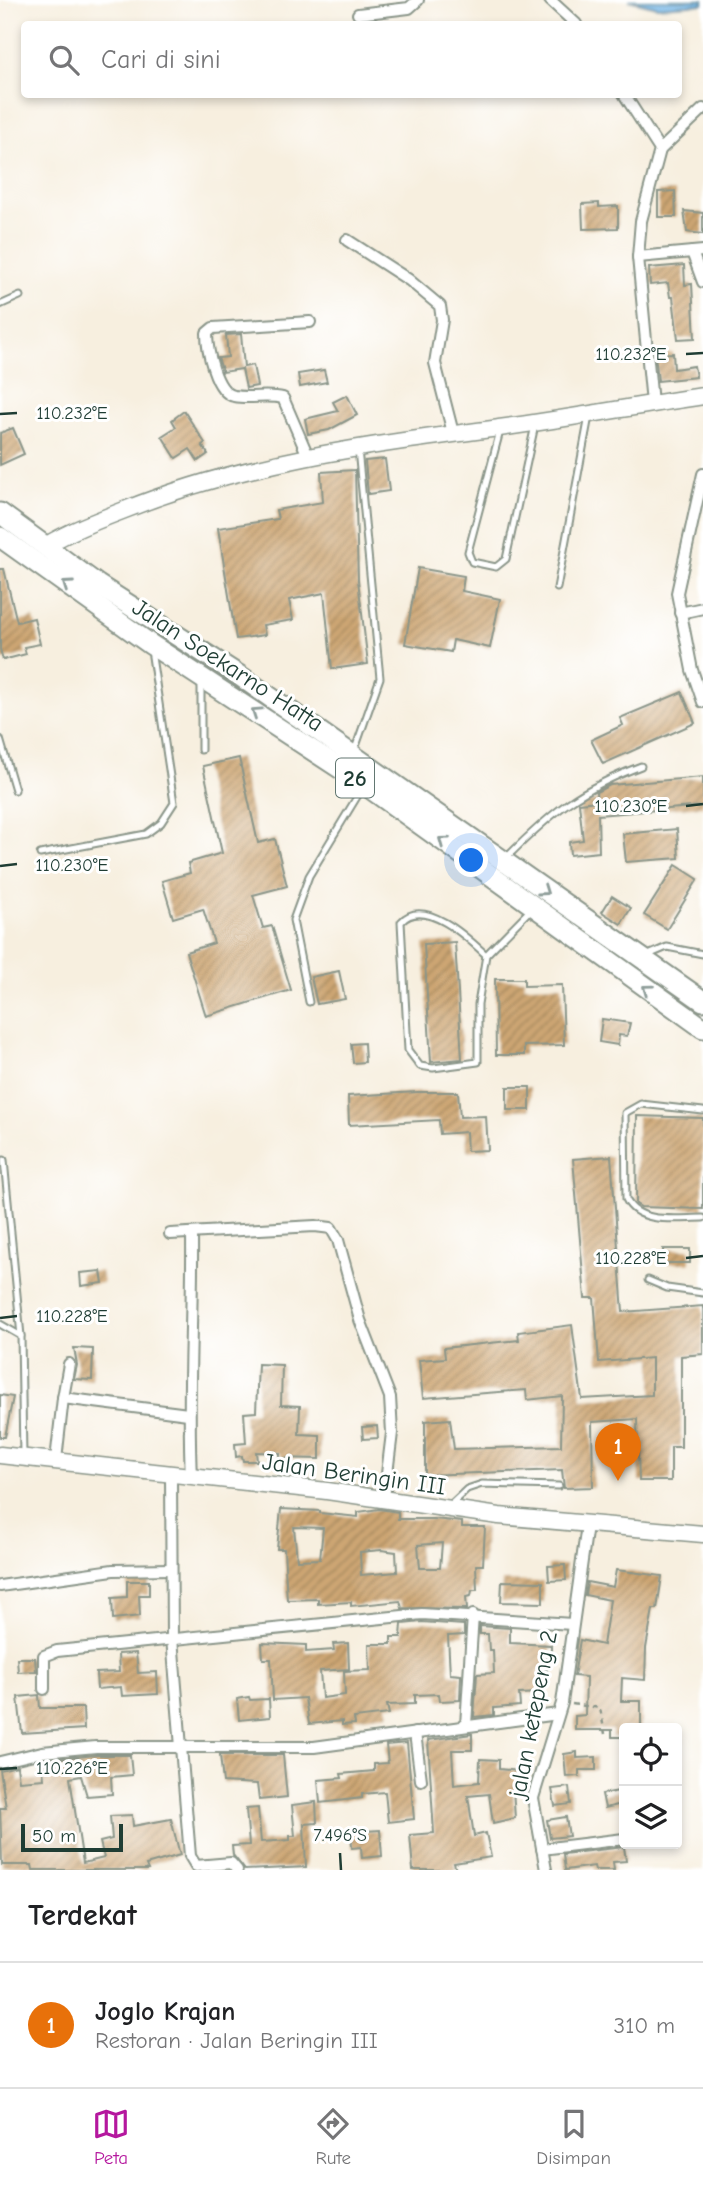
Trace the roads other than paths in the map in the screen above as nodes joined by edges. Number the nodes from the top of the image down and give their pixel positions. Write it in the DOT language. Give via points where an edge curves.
graph roads {
  1 [pos="418,0"];
  2 [pos="551,0"];
  3 [pos="358,15"];
  4 [pos="573,21"];
  5 [pos="627,98"];
  6 [pos="703,108"];
  7 [pos="660,150"];
  8 [pos="347,240"];
  9 [pos="698,252"];
  10 [pos="638,257"];
  11 [pos="703,282"];
  12 [pos="20,296"];
  13 [pos="0,305"];
  14 [pos="310,323"];
  15 [pos="703,396"];
  16 [pos="652,403"];
  17 [pos="590,414"];
  18 [pos="536,422"];
  19 [pos="500,428"];
  20 [pos="453,433"];
  21 [pos="358,447"];
  22 [pos="308,456"];
  23 [pos="703,474"];
  24 [pos="0,513"];
  25 [pos="0,537"];
  26 [pos="45,546"];
  27 [pos="557,588"];
  28 [pos="703,608"];
  29 [pos="680,613"];
  30 [pos="150,644"];
  31 [pos="175,648"];
  32 [pos="201,675"];
  33 [pos="699,680"];
  34 [pos="703,702"];
  35 [pos="0,739"];
  36 [pos="201,750"];
  37 [pos="353,755"];
  38 [pos="641,766"];
  39 [pos="364,784"];
  40 [pos="15,790"];
  41 [pos="40,854"];
  42 [pos="502,862"];
  43 [pos="534,906"];
  44 [pos="703,954"];
  45 [pos="486,955"];
  46 [pos="641,959"];
  47 [pos="703,1001"];
  48 [pos="309,1002"];
  49 [pos="703,1028"];
  50 [pos="703,1111"];
  51 [pos="4,1160"];
  52 [pos="703,1218"];
  53 [pos="170,1234"];
  54 [pos="191,1234"];
  55 [pos="648,1280"];
  56 [pos="703,1293"];
  57 [pos="0,1324"];
  58 [pos="21,1336"];
  59 [pos="69,1364"];
  60 [pos="63,1398"];
  61 [pos="188,1414"];
  62 [pos="0,1455"];
  63 [pos="23,1456"];
  64 [pos="56,1460"];
  65 [pos="171,1475"];
  66 [pos="191,1477"];
  67 [pos="559,1486"];
  68 [pos="384,1498"];
  69 [pos="446,1509"];
  70 [pos="587,1525"];
  71 [pos="703,1534"];
  72 [pos="171,1569"];
  73 [pos="0,1586"];
  74 [pos="473,1615"];
  75 [pos="572,1623"];
  76 [pos="172,1638"];
  77 [pos="44,1689"];
  78 [pos="560,1708"];
  79 [pos="466,1725"];
  80 [pos="415,1733"];
  81 [pos="182,1746"];
  82 [pos="0,1762"];
  83 [pos="421,1780"];
  84 [pos="619,1840"];
  85 [pos="542,1849"];
  86 [pos="237,1870"];
  87 [pos="545,1870"];
  1 -- 3 [label="street" via="409,8"];
  2 -- 4 [label="street"];
  5 -- 7 [label="street"];
  6 -- 7 [label="street"];
  7 -- 10 [label="street" via="641,222"];
  8 -- 20 [label="street" via="409,279 440,306 435,363"];
  9 -- 10 [label="street"];
  9 -- 11 [label="street"];
  10 -- 16 [label="street"];
  12 -- 13 [label="lane"];
  14 -- 22 [label="street" via="207,332 212,365 225,390 235,396 283,398"];
  15 -- 16 [label="street"];
  16 -- 17 [label="street"];
  17 -- 18 [label="street"];
  17 -- 27 [label="lane"];
  18 -- 19 [label="street"];
  18 -- 19 [label="lane" via="506,559 496,567 472,562 468,552"];
  19 -- 20 [label="street"];
  20 -- 21 [label="street"];
  21 -- 22 [label="street"];
  21 -- 37 [label="lane" via="380,678"];
  22 -- 26 [label="street" via="180,487"];
  23 -- 29 [label="street" via="677,585"];
  24 -- 26 [label="highway, Jalan Soekarno Hatta / 26"];
  30 -- 25 [label="highway, Jalan Soekarno Hatta / 26, one-way"];
  26 -- 31 [label="highway, Jalan Soekarno Hatta / 26"];
  28 -- 29 [label="street"];
  29 -- 33 [label="street"];
  30 -- 31 [label="highway, Jalan Soekarno Hatta / 26"];
  30 -- 41 [label="lane" via="174,803 161,823 146,834"];
  31 -- 32 [label="highway, Jalan Soekarno Hatta / 26"];
  31 -- 37 [label="highway, Jalan Soekarno Hatta / 26" via="240,676"];
  32 -- 36 [label="lane"];
  39 -- 32 [label="highway, Jalan Soekarno Hatta / 26, one-way"];
  33 -- 34 [label="street"];
  35 -- 40 [label="lane"];
  37 -- 42 [label="highway, Jalan Soekarno Hatta / 26"];
  38 -- 42 [label="lane" via="575,795"];
  43 -- 39 [label="highway, Jalan Soekarno Hatta / 26, one-way"];
  39 -- 48 [label="lane" via="309,876 293,920"];
  42 -- 46 [label="highway, Jalan Soekarno Hatta / 26, one-way"];
  43 -- 45 [label="lane"];
  49 -- 43 [label="highway, Jalan Soekarno Hatta / 26, one-way"];
  44 -- 46 [label="lane" via="664,948"];
  45 -- 45 [label="lane" via="431,916 414,914 401,922 408,1050 420,1066 478,1062 478,1004"];
  46 -- 47 [label="highway, Jalan Soekarno Hatta / 26"];
  50 -- 52 [label="lane" via="641,1104 625,1113 626,1199 630,1207 645,1216"];
  51 -- 58 [label="lane"];
  53 -- 54 [label="street"];
  54 -- 61 [label="street"];
  54 -- 68 [label="street" via="315,1226 335,1232 360,1320 390,1397 392,1433"];
  55 -- 56 [label="lane"];
  57 -- 58 [label="lane"];
  58 -- 63 [label="lane"];
  59 -- 60 [label="street"];
  60 -- 61 [label="street"];
  60 -- 64 [label="street"];
  61 -- 66 [label="street"];
  62 -- 63 [label="street, Jalan Beringin III"];
  63 -- 64 [label="street, Jalan Beringin III"];
  64 -- 65 [label="street, Jalan Beringin III"];
  65 -- 66 [label="street, Jalan Beringin III"];
  65 -- 72 [label="street"];
  66 -- 68 [label="street, Jalan Beringin III"];
  67 -- 69 [label="lane" via="478,1485"];
  68 -- 69 [label="street, Jalan Beringin III"];
  69 -- 70 [label="street, Jalan Beringin III"];
  70 -- 71 [label="street, Jalan Beringin III"];
  70 -- 75 [label="street, jalan ketepeng 2"];
  72 -- 73 [label="street" via="113,1570"];
  72 -- 76 [label="street"];
  74 -- 75 [label="street"];
  74 -- 76 [label="street" via="388,1616"];
  74 -- 79 [label="street"];
  75 -- 78 [label="street, jalan ketepeng 2"];
  76 -- 77 [label="street" via="45,1654"];
  76 -- 81 [label="street"];
  78 -- 79 [label="street"];
  78 -- 85 [label="street, jalan ketepeng 2" via="534,1791"];
  79 -- 80 [label="street"];
  80 -- 81 [label="street" via="313,1747"];
  80 -- 83 [label="street"];
  81 -- 82 [label="street" via="56,1750"];
  81 -- 86 [label="street" via="192,1861 200,1866 231,1863"];
  84 -- 85 [label="street"];
  85 -- 87 [label="street, jalan ketepeng 2"];
}
